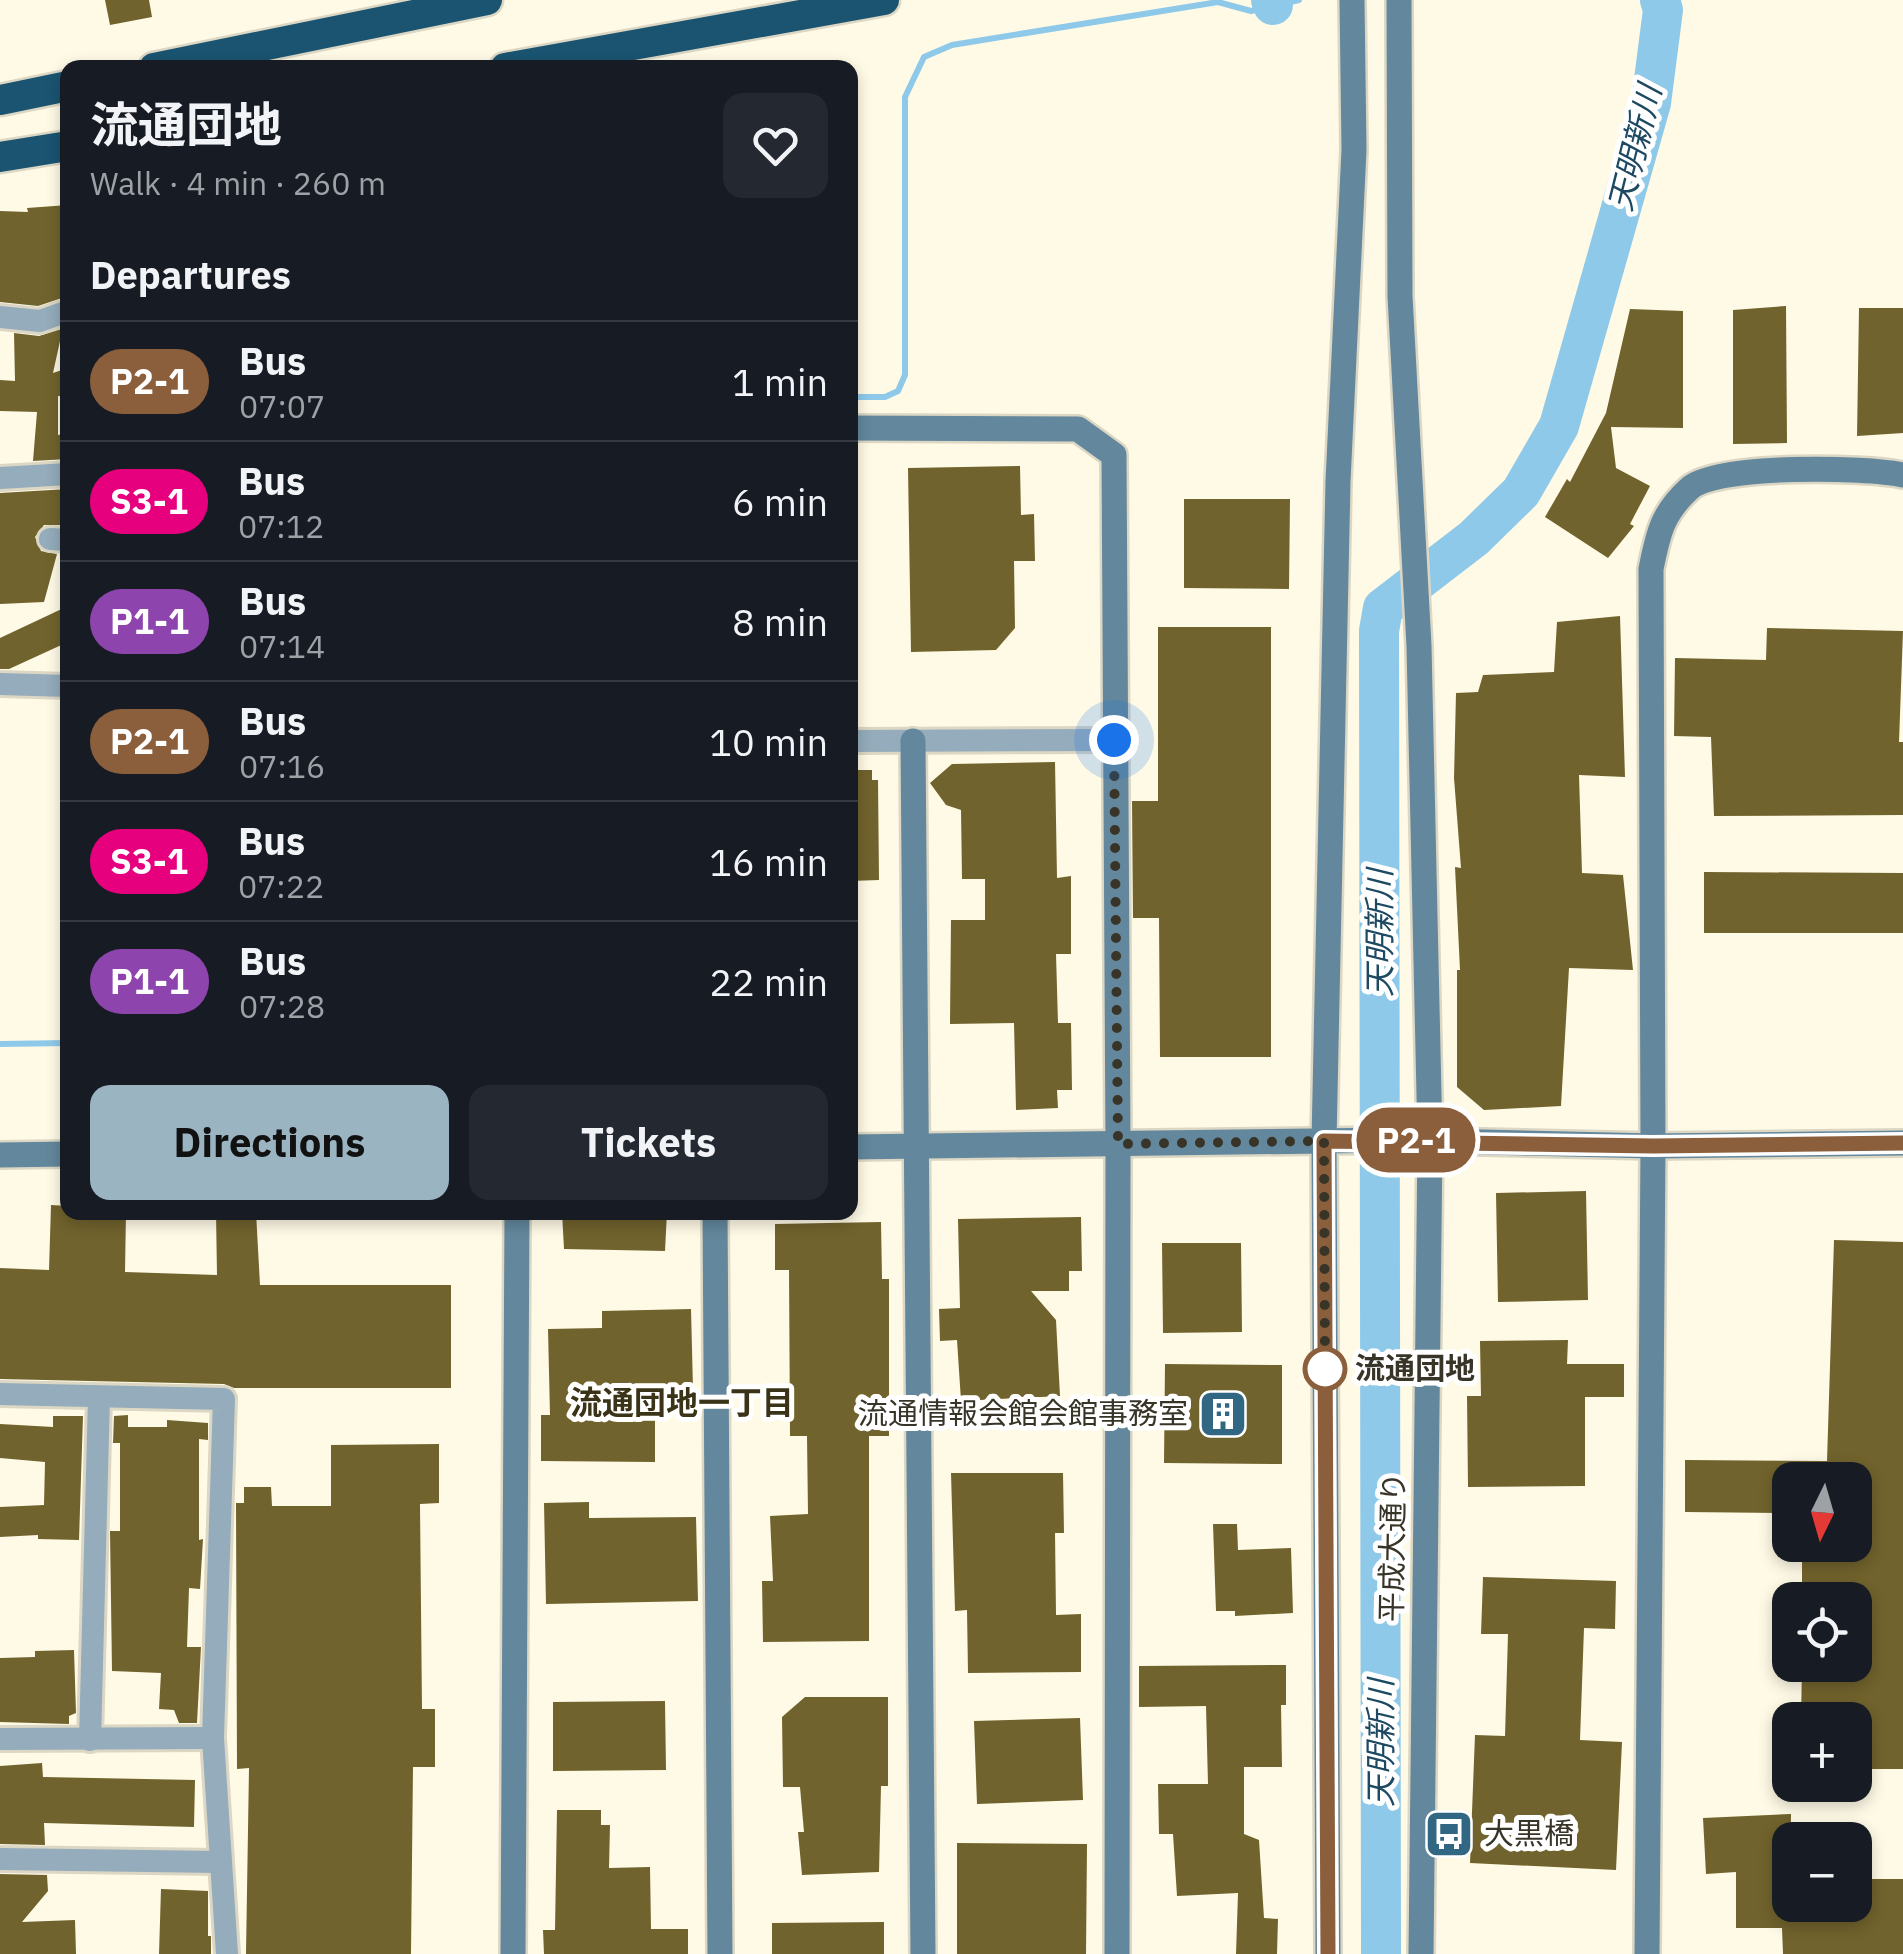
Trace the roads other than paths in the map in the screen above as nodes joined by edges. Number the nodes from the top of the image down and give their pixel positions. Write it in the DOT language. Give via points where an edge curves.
graph roads {
  1 [pos="487,0"];
  2 [pos="884,0"];
  3 [pos="1352,0"];
  4 [pos="1398,0"];
  5 [pos="193,60"];
  6 [pos="550,60"];
  7 [pos="60,88"];
  8 [pos="0,100"];
  9 [pos="60,147"];
  10 [pos="0,158"];
  11 [pos="60,314"];
  12 [pos="0,318"];
  13 [pos="858,428"];
  14 [pos="60,474"];
  15 [pos="1903,475"];
  16 [pos="0,478"];
  17 [pos="0,684"];
  18 [pos="60,686"];
  19 [pos="1114,740"];
  20 [pos="858,741"];
  21 [pos="913,741"];
  22 [pos="1430,1140"];
  23 [pos="1332,1141"];
  24 [pos="1903,1142"];
  25 [pos="1118,1144"];
  26 [pos="858,1146"];
  27 [pos="915,1146"];
  28 [pos="1653,1146"];
  29 [pos="60,1154"];
  30 [pos="0,1155"];
  31 [pos="517,1220"];
  32 [pos="715,1220"];
  33 [pos="0,1394"];
  34 [pos="99,1397"];
  35 [pos="212,1738"];
  36 [pos="0,1740"];
  37 [pos="90,1740"];
  38 [pos="0,1859"];
  39 [pos="220,1862"];
  40 [pos="227,1954"];
  41 [pos="513,1954"];
  42 [pos="720,1954"];
  43 [pos="923,1954"];
  44 [pos="1117,1954"];
  45 [pos="1328,1954"];
  46 [pos="1421,1954"];
  47 [pos="1647,1954"];
  1 -- 5 [label="highway"];
  2 -- 6 [label="highway"];
  3 -- 23 [label="street" via="1354,150 1338,481"];
  4 -- 22 [label="street, 平成大通り" via="1400,296 1419,646"];
  7 -- 8 [label="highway"];
  9 -- 10 [label="highway"];
  11 -- 12 [label="street" via="40,321"];
  13 -- 19 [label="street" via="1078,429 1114,455"];
  14 -- 16 [label="street"];
  15 -- 28 [label="street" via="1876,469 1740,472 1693,485 1660,524 1651,569"];
  17 -- 18 [label="street"];
  19 -- 21 [label="street"];
  19 -- 25 [label="street"];
  20 -- 21 [label="street"];
  21 -- 27 [label="street"];
  22 -- 23 [label="street"];
  22 -- 28 [label="street"];
  22 -- 46 [label="street, 平成大通り"];
  23 -- 25 [label="street"];
  23 -- 45 [label="street"];
  24 -- 28 [label="street"];
  25 -- 27 [label="street"];
  25 -- 44 [label="street"];
  26 -- 27 [label="street"];
  27 -- 43 [label="street"];
  28 -- 47 [label="street"];
  29 -- 30 [label="street"];
  31 -- 41 [label="street"];
  32 -- 42 [label="street"];
  33 -- 34 [label="street"];
  34 -- 35 [label="street" via="224,1399"];
  34 -- 37 [label="street"];
  35 -- 37 [label="street"];
  35 -- 39 [label="street"];
  36 -- 37 [label="street"];
  38 -- 39 [label="street"];
  39 -- 40 [label="street"];
}
